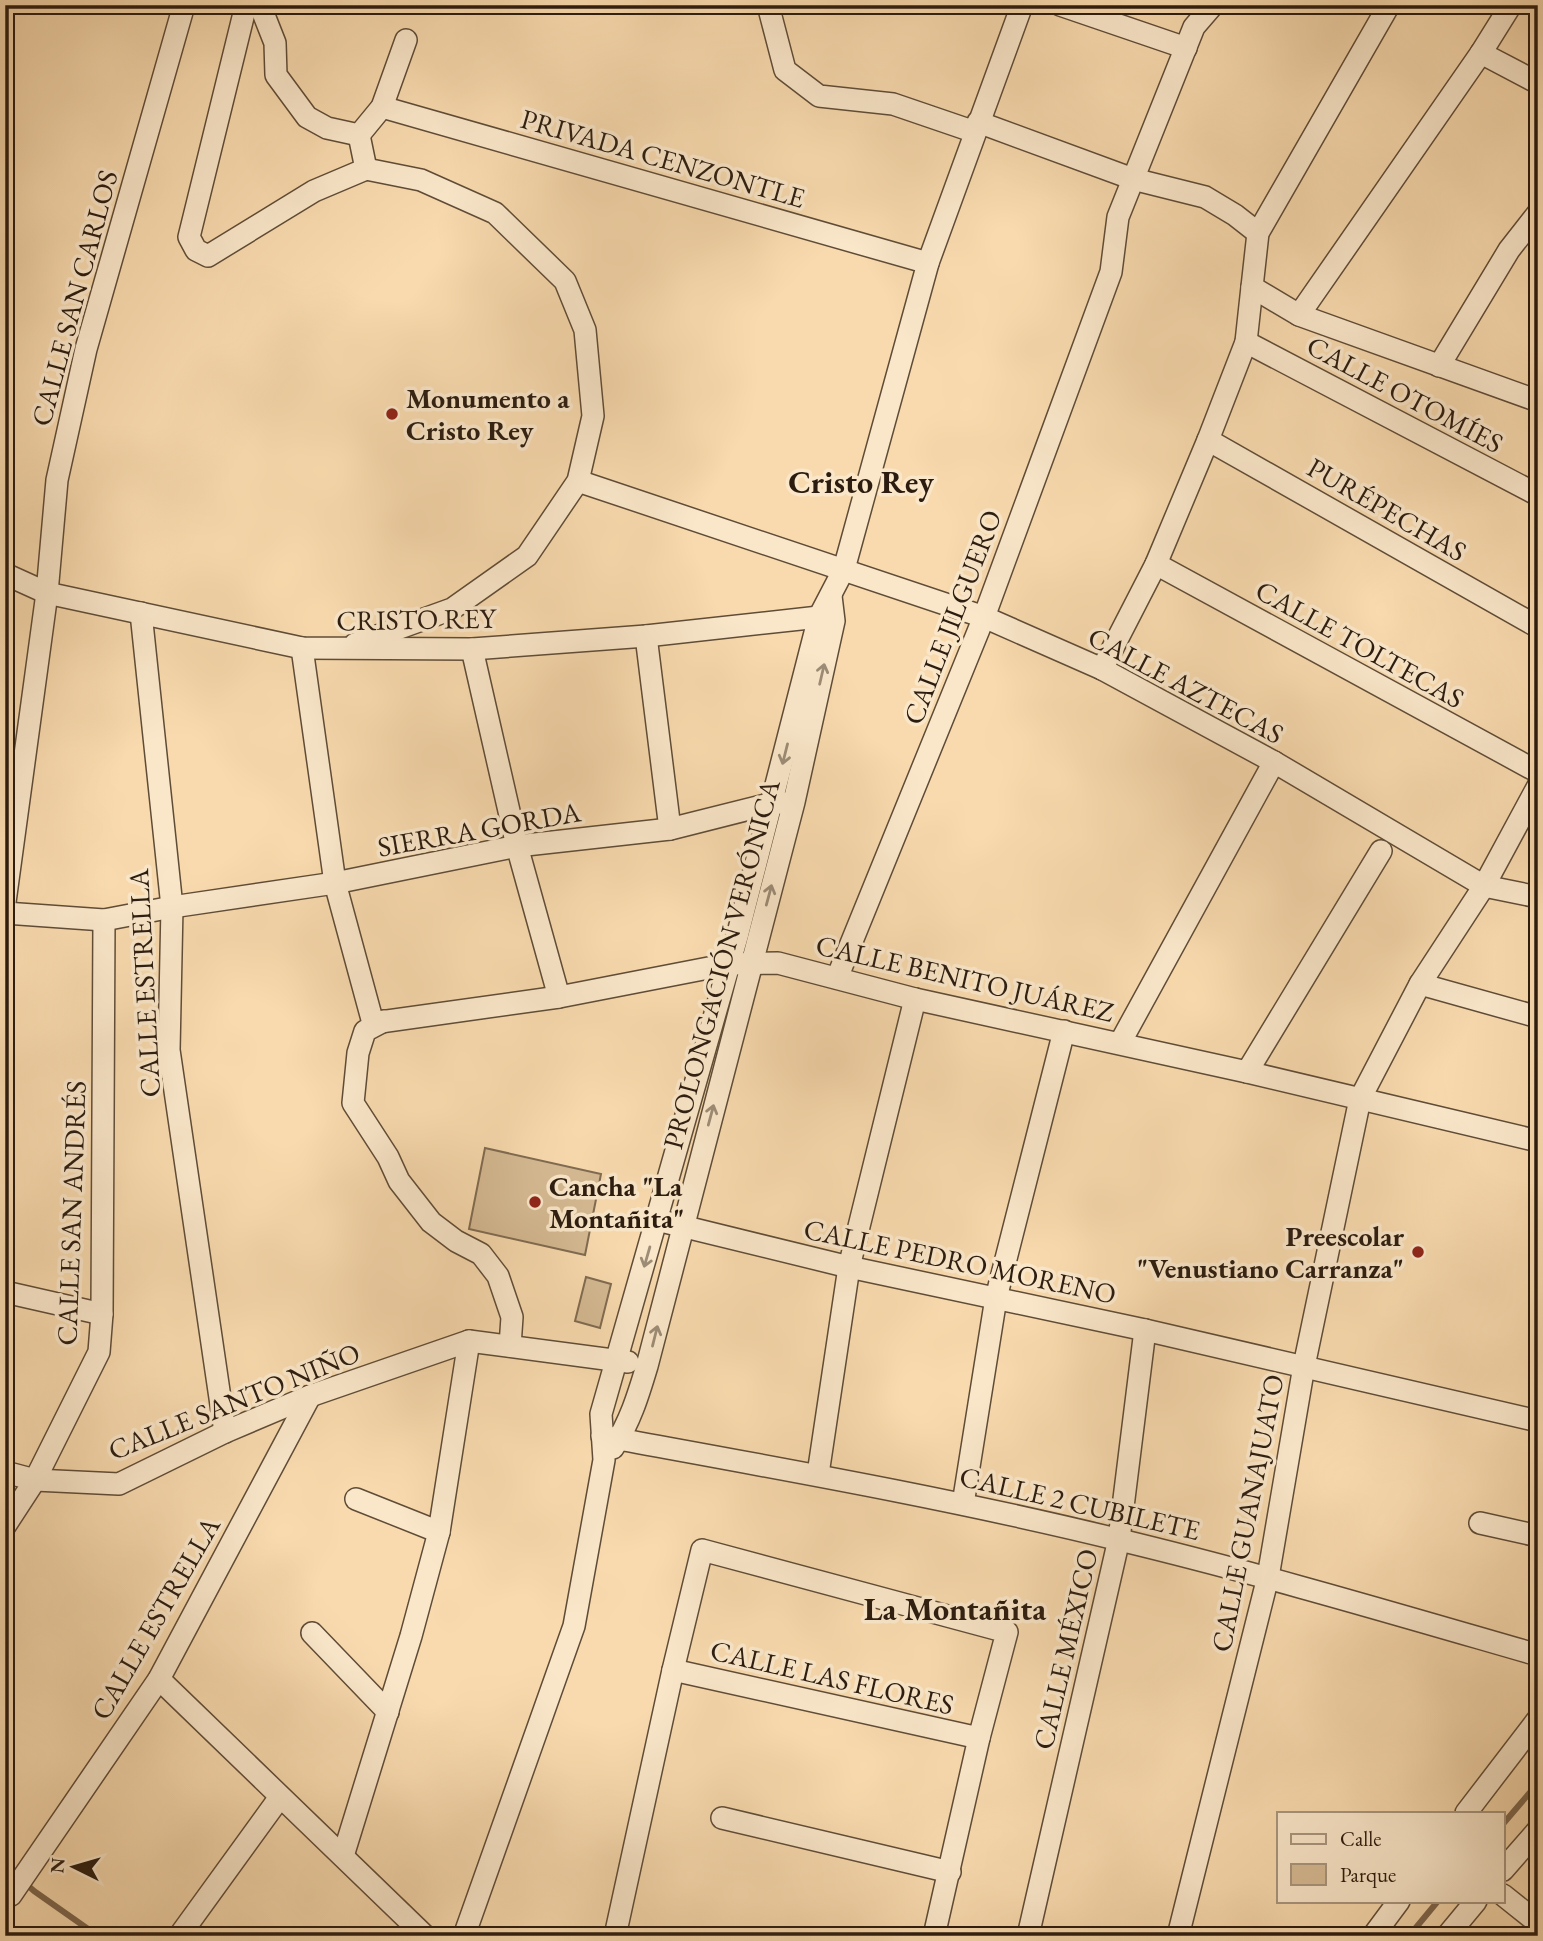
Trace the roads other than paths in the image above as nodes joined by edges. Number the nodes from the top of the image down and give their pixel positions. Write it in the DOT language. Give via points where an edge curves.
graph roads {
  1 [pos="184,5"];
  2 [pos="246,5"];
  3 [pos="260,5"];
  4 [pos="768,5"];
  5 [pos="1022,5"];
  6 [pos="1060,5"];
  7 [pos="1213,5"];
  8 [pos="1389,5"];
  9 [pos="1511,5"];
  10 [pos="406,40"];
  11 [pos="1185,48"];
  12 [pos="1481,53"];
  13 [pos="1538,83"];
  14 [pos="382,107"];
  15 [pos="977,127"];
  16 [pos="359,135"];
  17 [pos="366,169"];
  18 [pos="1133,179"];
  19 [pos="1538,213"];
  20 [pos="1258,233"];
  21 [pos="928,263"];
  22 [pos="1252,287"];
  23 [pos="1299,316"];
  24 [pos="1247,342"];
  25 [pos="1439,366"];
  26 [pos="1538,401"];
  27 [pos="1208,440"];
  28 [pos="578,481"];
  29 [pos="1538,495"];
  30 [pos="1156,564"];
  31 [pos="844,569"];
  32 [pos="5,574"];
  33 [pos="47,593"];
  34 [pos="141,613"];
  35 [pos="984,617"];
  36 [pos="827,619"];
  37 [pos="1538,627"];
  38 [pos="646,636"];
  39 [pos="302,648"];
  40 [pos="345,648"];
  41 [pos="472,649"];
  42 [pos="1102,669"];
  43 [pos="1274,762"];
  44 [pos="1538,772"];
  45 [pos="1538,786"];
  46 [pos="783,803"];
  47 [pos="670,829"];
  48 [pos="517,846"];
  49 [pos="1381,851"];
  50 [pos="335,883"];
  51 [pos="1484,886"];
  52 [pos="1538,897"];
  53 [pos="5,902"];
  54 [pos="172,907"];
  55 [pos="5,914"];
  56 [pos="104,920"];
  57 [pos="751,962"];
  58 [pos="729,964"];
  59 [pos="837,978"];
  60 [pos="1420,984"];
  61 [pos="559,997"];
  62 [pos="915,999"];
  63 [pos="1538,1017"];
  64 [pos="378,1022"];
  65 [pos="1063,1031"];
  66 [pos="1120,1043"];
  67 [pos="1247,1072"];
  68 [pos="1360,1100"];
  69 [pos="1538,1141"];
  70 [pos="657,1220"];
  71 [pos="682,1226"];
  72 [pos="849,1267"];
  73 [pos="5,1292"];
  74 [pos="996,1298"];
  75 [pos="102,1314"];
  76 [pos="1145,1330"];
  77 [pos="469,1341"];
  78 [pos="510,1346"];
  79 [pos="617,1359"];
  80 [pos="647,1366"];
  81 [pos="1304,1366"];
  82 [pos="310,1396"];
  83 [pos="1538,1421"];
  84 [pos="225,1432"];
  85 [pos="610,1437"];
  86 [pos="5,1472"];
  87 [pos="818,1474"];
  88 [pos="35,1480"];
  89 [pos="356,1499"];
  90 [pos="963,1504"];
  91 [pos="1480,1523"];
  92 [pos="5,1526"];
  93 [pos="439,1532"];
  94 [pos="1538,1536"];
  95 [pos="1119,1539"];
  96 [pos="1268,1577"];
  97 [pos="312,1633"];
  98 [pos="1538,1655"];
  99 [pos="673,1670"];
  100 [pos="159,1679"];
  101 [pos="388,1712"];
  102 [pos="1538,1719"];
  103 [pos="979,1738"];
  104 [pos="280,1797"];
  105 [pos="1467,1812"];
  106 [pos="722,1818"];
  107 [pos="1538,1830"];
  108 [pos="343,1856"];
  109 [pos="1504,1869"];
  110 [pos="950,1872"];
  111 [pos="11,1893"];
  112 [pos="1504,1896"];
  113 [pos="1398,1902"];
  114 [pos="1475,1902"];
  115 [pos="1538,1923"];
  116 [pos="180,1935"];
  117 [pos="425,1936"];
  118 [pos="464,1936"];
  119 [pos="615,1936"];
  120 [pos="934,1936"];
  121 [pos="1028,1936"];
  122 [pos="1178,1936"];
  123 [pos="1373,1936"];
  124 [pos="1447,1936"];
  1 -- 33 [label="street, CALLE SAN CARLOS" via="86,349 57,480"];
  2 -- 17 [label="street" via="189,237 196,250 208,256 314,191"];
  3 -- 16 [label="street" via="275,43 276,75 307,117 327,128"];
  4 -- 15 [label="street" via="785,70 819,96 893,104"];
  5 -- 15 [label="street, PROLONGACIÓN VERÓNICA"];
  6 -- 11 [label="street"];
  7 -- 11 [label="street" via="1194,27"];
  8 -- 20 [label="street"];
  9 -- 12 [label="street"];
  10 -- 14 [label="street"];
  11 -- 18 [label="street"];
  12 -- 13 [label="street"];
  12 -- 23 [label="street"];
  14 -- 16 [label="street"];
  14 -- 21 [label="street, PRIVADA CENZONTLE"];
  15 -- 18 [label="street"];
  15 -- 21 [label="street, PROLONGACIÓN VERÓNICA"];
  16 -- 17 [label="street"];
  17 -- 28 [label="street" via="421,180 495,213 565,281 586,330 593,416"];
  18 -- 20 [label="street" via="1205,197"];
  18 -- 35 [label="street, CALLE JILGUERO" via="1118,217 1111,272"];
  19 -- 25 [label="street" via="1509,250"];
  20 -- 22 [label="street"];
  21 -- 31 [label="street, PROLONGACIÓN VERÓNICA"];
  22 -- 23 [label="street"];
  22 -- 24 [label="street"];
  23 -- 25 [label="street"];
  24 -- 27 [label="street"];
  24 -- 29 [label="street, CALLE OTOMÍES"];
  25 -- 26 [label="street"];
  27 -- 30 [label="street"];
  27 -- 37 [label="street, PURÉPECHAS"];
  28 -- 31 [label="street, CALLE AZTECAS"];
  28 -- 40 [label="street" via="527,556 452,608"];
  30 -- 42 [label="street"];
  30 -- 44 [label="street, CALLE TOLTECAS"];
  31 -- 35 [label="street, CALLE AZTECAS"];
  31 -- 36 [label="street, PROLONGACIÓN VERÓNICA" via="831,596"];
  32 -- 33 [label="street, CRISTO REY"];
  33 -- 34 [label="street, CRISTO REY"];
  33 -- 53 [label="street, CALLE SAN CARLOS"];
  34 -- 39 [label="street, CRISTO REY"];
  34 -- 54 [label="street, CALLE ESTRELLA"];
  35 -- 42 [label="street, CALLE AZTECAS"];
  35 -- 59 [label="street, CALLE JILGUERO"];
  36 -- 38 [label="street, CRISTO REY"];
  36 -- 46 [label="street, PROLONGACIÓN VERÓNICA"];
  38 -- 41 [label="street, CRISTO REY"];
  38 -- 47 [label="street"];
  39 -- 40 [label="street, CRISTO REY"];
  39 -- 50 [label="street"];
  40 -- 41 [label="street, CRISTO REY"];
  41 -- 48 [label="street"];
  42 -- 43 [label="street, CALLE AZTECAS"];
  43 -- 51 [label="street, CALLE AZTECAS"];
  43 -- 66 [label="street"];
  45 -- 51 [label="street, CALLE GUANAJUATO"];
  46 -- 47 [label="street, SIERRA GORDA"];
  57 -- 46 [label="street, PROLONGACIÓN VERÓNICA, one-way"];
  46 -- 58 [label="street, PROLONGACIÓN VERÓNICA"];
  47 -- 48 [label="street, SIERRA GORDA"];
  48 -- 50 [label="street, SIERRA GORDA"];
  48 -- 61 [label="street"];
  49 -- 67 [label="street"];
  50 -- 54 [label="street, SIERRA GORDA"];
  50 -- 64 [label="street"];
  51 -- 52 [label="street, CALLE AZTECAS"];
  51 -- 60 [label="street, CALLE GUANAJUATO"];
  54 -- 56 [label="street, SIERRA GORDA"];
  54 -- 84 [label="street, CALLE ESTRELLA" via="169,1050"];
  55 -- 56 [label="street, SIERRA GORDA"];
  56 -- 75 [label="street, CALLE SAN ANDRÉS"];
  57 -- 58 [label="street, CALLE BENITO JUÁREZ"];
  57 -- 59 [label="street, CALLE BENITO JUÁREZ" via="778,963"];
  71 -- 57 [label="street, PROLONGACIÓN VERÓNICA, one-way"];
  58 -- 61 [label="street, CALLE BENITO JUÁREZ"];
  58 -- 70 [label="street, PROLONGACIÓN VERÓNICA"];
  59 -- 62 [label="street, CALLE BENITO JUÁREZ"];
  60 -- 63 [label="street"];
  60 -- 68 [label="street, CALLE GUANAJUATO"];
  61 -- 64 [label="street, CALLE BENITO JUÁREZ"];
  62 -- 65 [label="street, CALLE BENITO JUÁREZ"];
  62 -- 72 [label="street"];
  64 -- 78 [label="street" via="365,1031 358,1053 353,1103 399,1181 431,1222 481,1254 498,1276 512,1317"];
  65 -- 66 [label="street, CALLE BENITO JUÁREZ"];
  65 -- 74 [label="street"];
  66 -- 67 [label="street, CALLE BENITO JUÁREZ"];
  67 -- 68 [label="street, CALLE BENITO JUÁREZ"];
  68 -- 69 [label="street, CALLE BENITO JUÁREZ"];
  68 -- 81 [label="street, CALLE GUANAJUATO"];
  70 -- 71 [label="street, CALLE PEDRO MORENO"];
  70 -- 79 [label="street, PROLONGACIÓN VERÓNICA, one-way"];
  71 -- 72 [label="street, CALLE PEDRO MORENO"];
  80 -- 71 [label="street, PROLONGACIÓN VERÓNICA, one-way"];
  72 -- 74 [label="street, CALLE PEDRO MORENO"];
  72 -- 87 [label="street"];
  73 -- 75 [label="street"];
  74 -- 76 [label="street, CALLE PEDRO MORENO"];
  74 -- 90 [label="street"];
  75 -- 88 [label="street, CALLE SAN ANDRÉS" via="99,1352"];
  76 -- 81 [label="street, CALLE PEDRO MORENO"];
  76 -- 95 [label="street, CALLE MÉXICO"];
  77 -- 78 [label="street, CALLE SANTO NIÑO"];
  77 -- 82 [label="street, CALLE SANTO NIÑO"];
  77 -- 93 [label="street"];
  78 -- 79 [label="street, CALLE SANTO NIÑO"];
  79 -- 80 [label="street, CALLE SANTO NIÑO"];
  79 -- 85 [label="street, PROLONGACIÓN VERÓNICA" via="601,1414"];
  80 -- 85 [label="street, PROLONGACIÓN VERÓNICA" via="635,1407"];
  81 -- 83 [label="street, CALLE PEDRO MORENO"];
  81 -- 96 [label="street, CALLE GUANAJUATO"];
  82 -- 84 [label="street, CALLE SANTO NIÑO"];
  82 -- 100 [label="street, CALLE ESTRELLA"];
  84 -- 88 [label="street, CALLE SANTO NIÑO" via="119,1484"];
  85 -- 87 [label="street, CALLE 2 CUBILETE"];
  85 -- 118 [label="street, PROLONGACIÓN VERÓNICA" via="574,1626"];
  86 -- 88 [label="street, CALLE SANTO NIÑO"];
  87 -- 90 [label="street, CALLE 2 CUBILETE"];
  88 -- 92 [label="street, CALLE SAN ANDRÉS"];
  89 -- 93 [label="street"];
  90 -- 95 [label="street, CALLE 2 CUBILETE"];
  91 -- 94 [label="street"];
  93 -- 101 [label="street"];
  95 -- 96 [label="street, CALLE 2 CUBILETE"];
  95 -- 121 [label="street, CALLE MÉXICO"];
  96 -- 98 [label="street, CALLE 2 CUBILETE"];
  96 -- 122 [label="street, CALLE GUANAJUATO"];
  97 -- 101 [label="street"];
  99 -- 103 [label="street, CALLE LAS FLORES"];
  99 -- 103 [label="street" via="702,1550 1007,1632"];
  99 -- 119 [label="street"];
  100 -- 104 [label="street"];
  100 -- 111 [label="street, CALLE ESTRELLA"];
  101 -- 108 [label="street"];
  102 -- 105 [label="street"];
  103 -- 110 [label="street"];
  104 -- 108 [label="street"];
  104 -- 116 [label="street"];
  106 -- 110 [label="street"];
  107 -- 109 [label="street"];
  108 -- 117 [label="street"];
  110 -- 120 [label="street"];
  112 -- 115 [label="street"];
  113 -- 123 [label="street"];
  114 -- 124 [label="street"];
}
